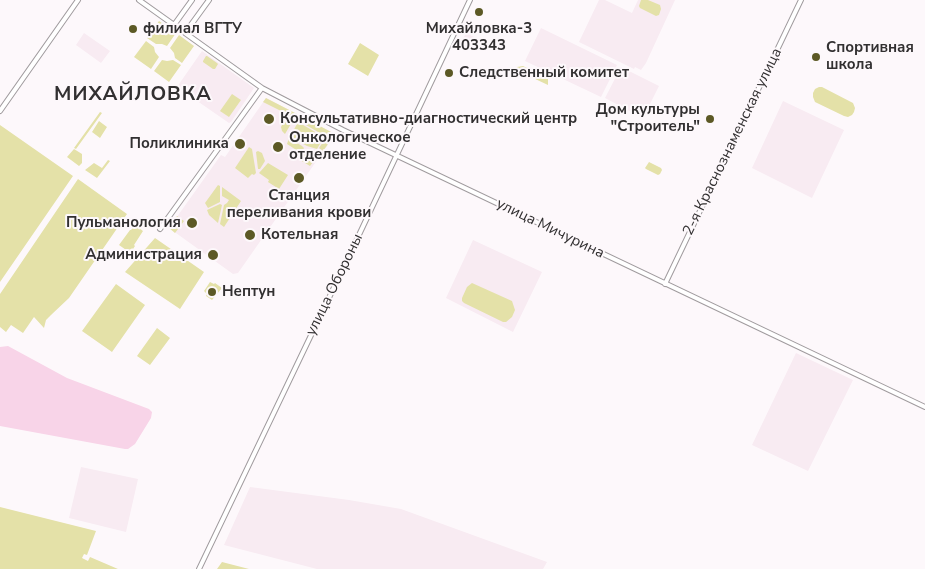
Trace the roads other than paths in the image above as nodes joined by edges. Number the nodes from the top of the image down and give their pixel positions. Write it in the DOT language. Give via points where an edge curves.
graph roads {
  1 [pos="78,0"];
  2 [pos="138,0"];
  3 [pos="192,0"];
  4 [pos="209,0"];
  5 [pos="470,0"];
  6 [pos="801,0"];
  7 [pos="262,88"];
  8 [pos="0,111"];
  9 [pos="397,155"];
  10 [pos="160,229"];
  11 [pos="665,284"];
  12 [pos="925,408"];
  13 [pos="199,569"];
  1 -- 8 [label="street"];
  2 -- 3 [label="street" via="174,25"];
  4 -- 7 [label="street, улица Мичурина" via="185,33"];
  5 -- 9 [label="street, улица Обороны"];
  6 -- 11 [label="street, 2-я Краснознаменская улица"];
  7 -- 9 [label="street, улица Мичурина"];
  7 -- 10 [label="street"];
  9 -- 11 [label="street, улица Мичурина"];
  9 -- 13 [label="street, улица Обороны"];
  11 -- 12 [label="street, улица Мичурина"];
}
